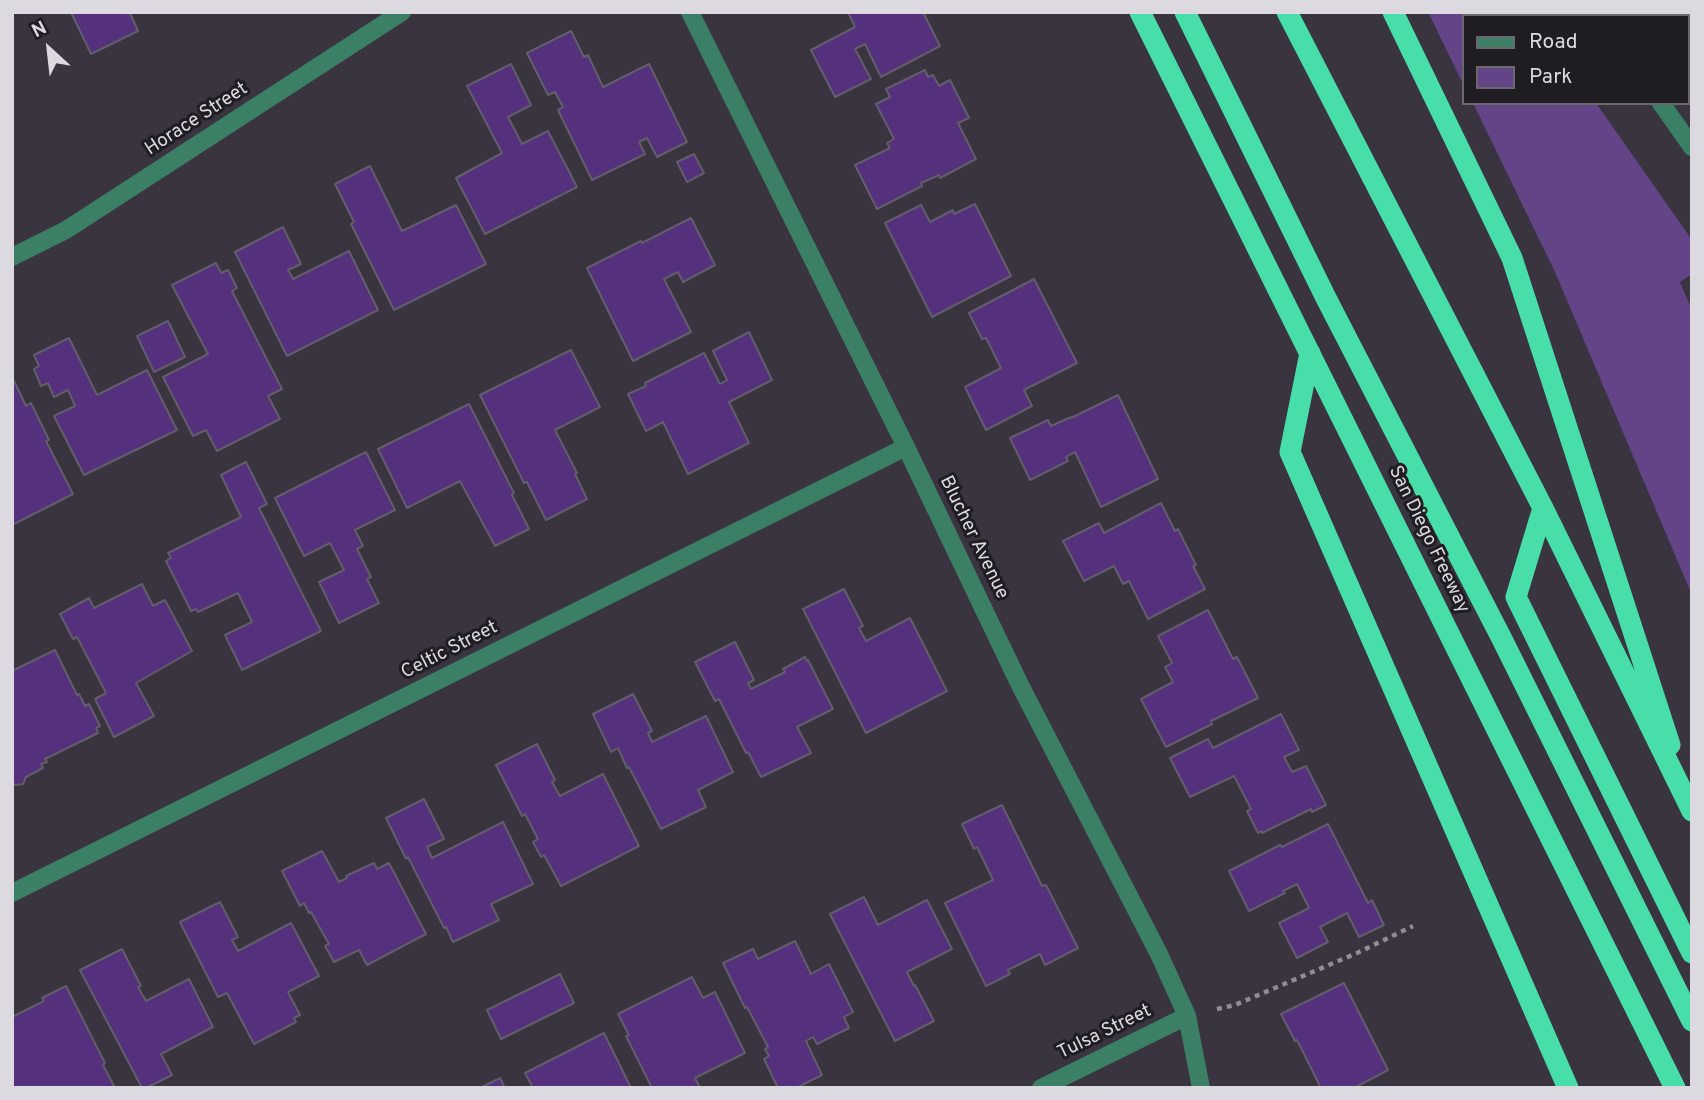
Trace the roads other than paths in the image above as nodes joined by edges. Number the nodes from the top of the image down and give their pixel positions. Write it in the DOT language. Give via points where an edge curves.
graph roads {
  1 [pos="402,12"];
  2 [pos="691,12"];
  3 [pos="1140,12"];
  4 [pos="1185,12"];
  5 [pos="1287,12"];
  6 [pos="1393,12"];
  7 [pos="1662,105"];
  8 [pos="1692,147"];
  9 [pos="12,257"];
  10 [pos="1310,354"];
  11 [pos="905,447"];
  12 [pos="1543,508"];
  13 [pos="1692,811"];
  14 [pos="12,893"];
  15 [pos="1692,953"];
  16 [pos="1187,1016"];
  17 [pos="1692,1021"];
  18 [pos="1041,1088"];
  19 [pos="1200,1088"];
  20 [pos="1568,1088"];
  21 [pos="1675,1088"];
  1 -- 9 [label="street, Horace Street" via="66,230"];
  2 -- 11 [label="street, Blucher Avenue"];
  3 -- 10 [label="highway, San Diego Freeway"];
  4 -- 17 [label="highway"];
  5 -- 12 [label="highway"];
  6 -- 13 [label="highway" via="1512,258"];
  7 -- 8 [label="street"];
  10 -- 20 [label="highway" via="1290,452"];
  10 -- 21 [label="highway, San Diego Freeway"];
  11 -- 14 [label="street, Celtic Street"];
  11 -- 16 [label="street, Blucher Avenue"];
  12 -- 13 [label="highway"];
  12 -- 15 [label="highway" via="1516,597"];
  16 -- 18 [label="street, Tulsa Street"];
  16 -- 19 [label="street, Blucher Avenue"];
}
